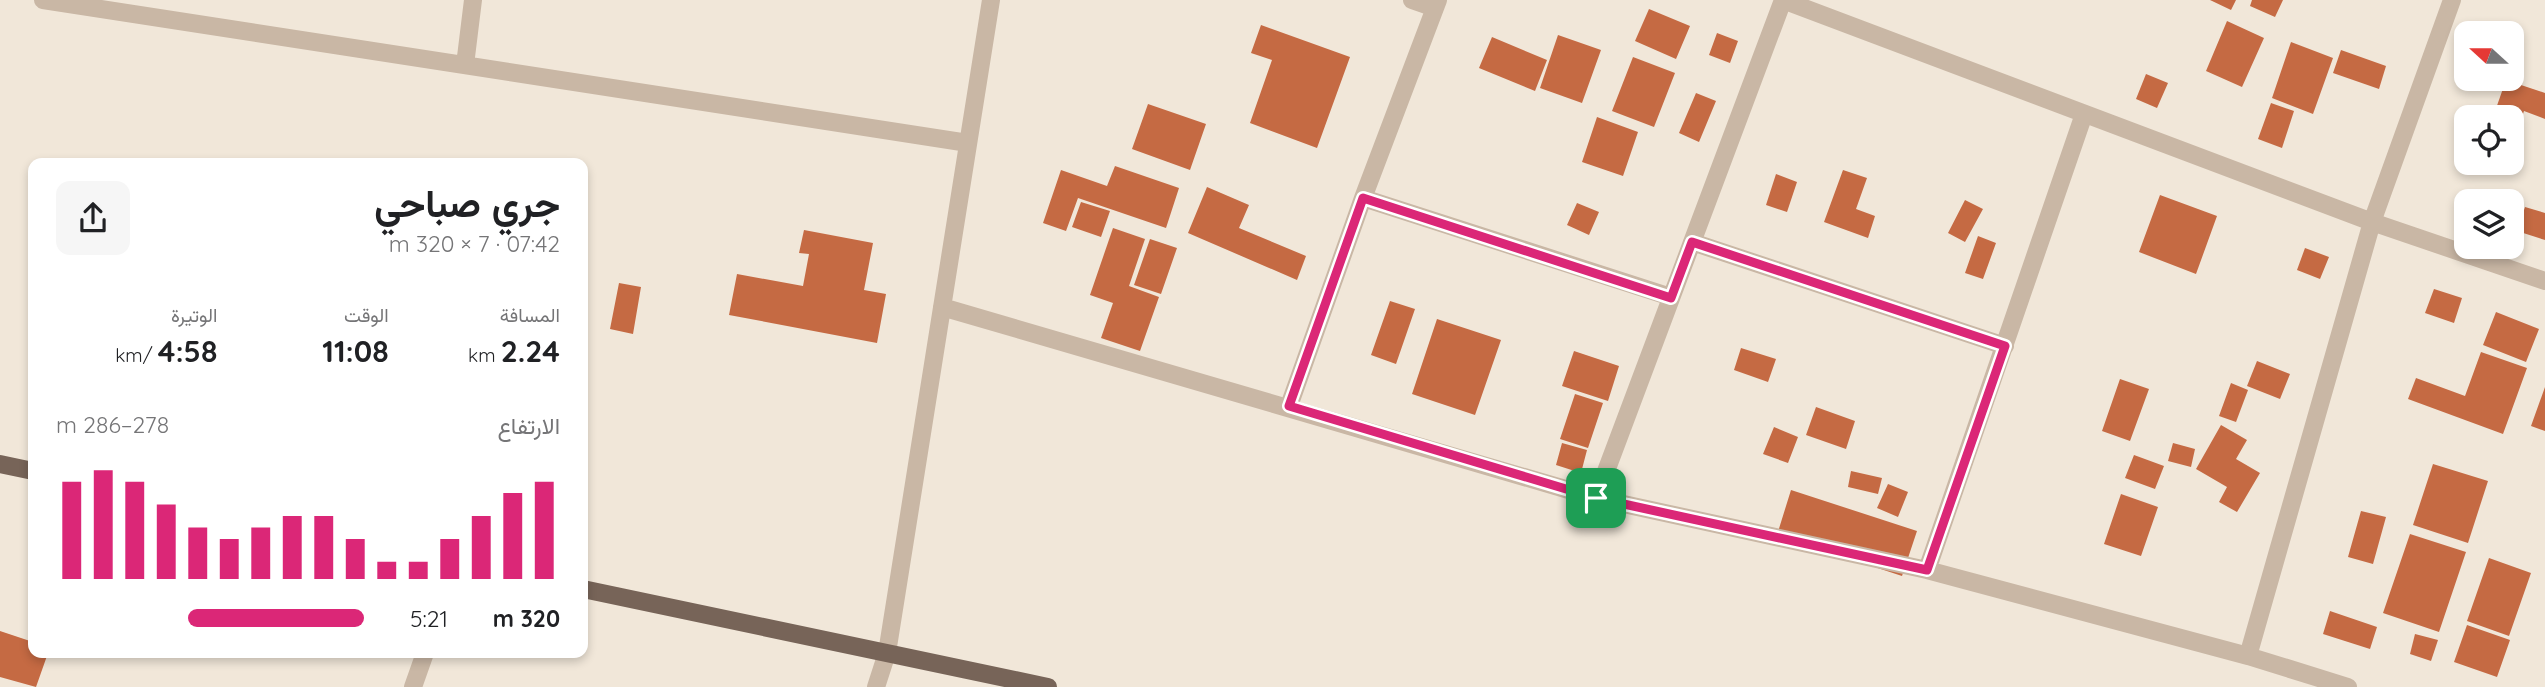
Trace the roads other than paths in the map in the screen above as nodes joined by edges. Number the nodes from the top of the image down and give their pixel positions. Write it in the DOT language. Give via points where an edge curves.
graph roads {
  1 [pos="43,0"];
  2 [pos="473,0"];
  3 [pos="991,0"];
  4 [pos="1412,0"];
  5 [pos="1783,0"];
  6 [pos="2452,0"];
  7 [pos="1437,4"];
  8 [pos="466,65"];
  9 [pos="2084,114"];
  10 [pos="968,143"];
  11 [pos="1363,198"];
  12 [pos="2372,222"];
  13 [pos="1692,242"];
  14 [pos="2545,281"];
  15 [pos="1671,298"];
  16 [pos="943,307"];
  17 [pos="2005,346"];
  18 [pos="1289,406"];
  19 [pos="0,464"];
  20 [pos="28,470"];
  21 [pos="1596,498"];
  22 [pos="1927,570"];
  23 [pos="588,590"];
  24 [pos="887,653"];
  25 [pos="2248,656"];
  26 [pos="423,658"];
  27 [pos="413,687"];
  28 [pos="876,687"];
  29 [pos="1048,687"];
  30 [pos="2347,687"];
  1 -- 8 [label="street"];
  2 -- 8 [label="street"];
  3 -- 10 [label="street"];
  4 -- 7 [label="street"];
  5 -- 9 [label="street"];
  5 -- 13 [label="street"];
  6 -- 12 [label="street"];
  7 -- 11 [label="street"];
  8 -- 10 [label="street"];
  9 -- 12 [label="street"];
  9 -- 17 [label="street"];
  10 -- 16 [label="street"];
  11 -- 15 [label="street"];
  11 -- 18 [label="street"];
  12 -- 14 [label="street"];
  12 -- 25 [label="street"];
  13 -- 15 [label="street"];
  13 -- 17 [label="street"];
  15 -- 21 [label="street"];
  16 -- 18 [label="street"];
  16 -- 24 [label="street"];
  17 -- 22 [label="street"];
  18 -- 21 [label="street"];
  19 -- 20 [label="main road"];
  21 -- 22 [label="street"];
  22 -- 25 [label="street"];
  23 -- 24 [label="main road"];
  24 -- 28 [label="street"];
  24 -- 29 [label="main road"];
  25 -- 30 [label="street"];
  26 -- 27 [label="street"];
}
